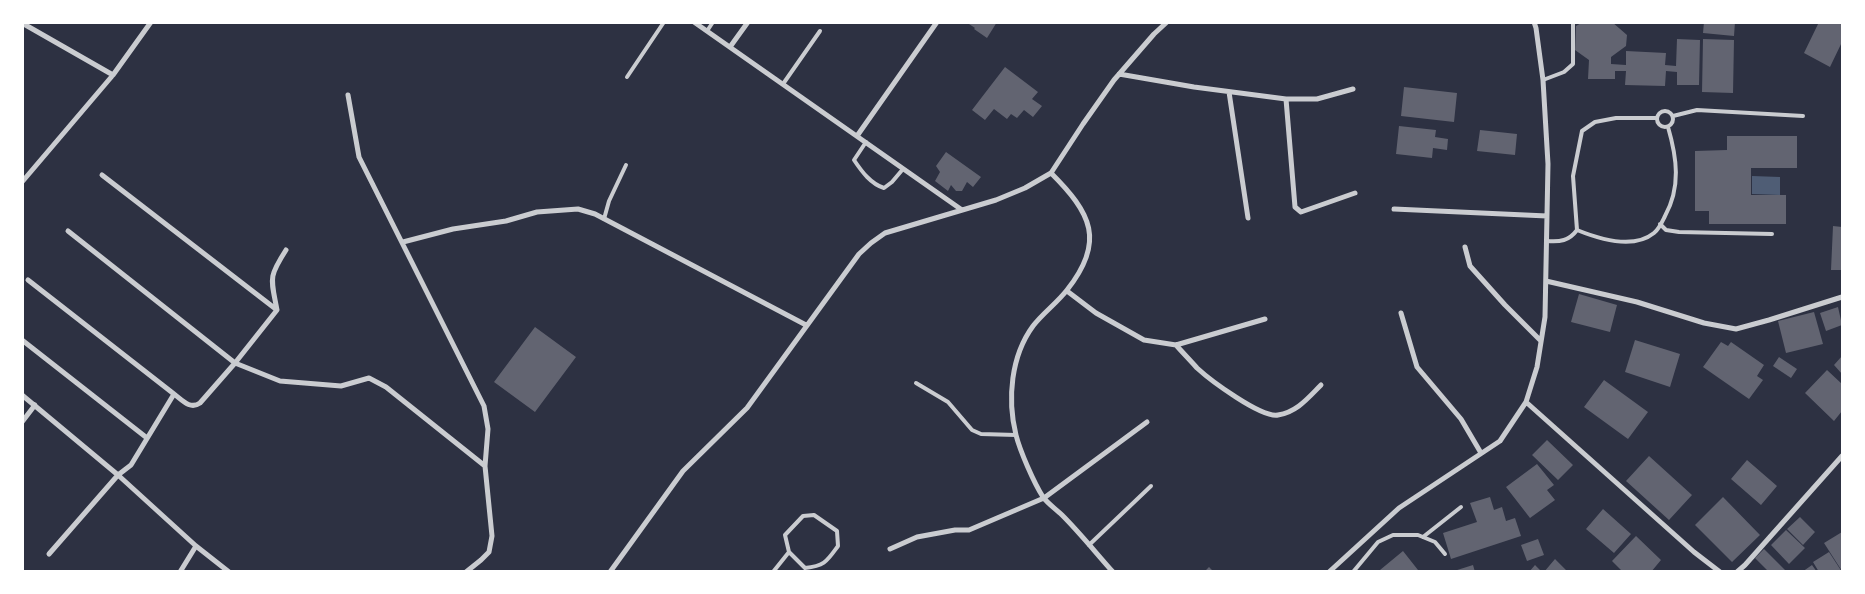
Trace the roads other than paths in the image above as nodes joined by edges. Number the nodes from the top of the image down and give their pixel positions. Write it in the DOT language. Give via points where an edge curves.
graph roads {
  1 [pos="152,22"];
  2 [pos="664,22"];
  3 [pos="694,22"];
  4 [pos="713,22"];
  5 [pos="748,22"];
  6 [pos="937,22"];
  7 [pos="1167,22"];
  8 [pos="1534,22"];
  9 [pos="1573,22"];
  10 [pos="22,23"];
  11 [pos="820,31"];
  12 [pos="707,32"];
  13 [pos="730,47"];
  14 [pos="1119,74"];
  15 [pos="113,75"];
  16 [pos="626,77"];
  17 [pos="1543,80"];
  18 [pos="782,84"];
  19 [pos="1353,89"];
  20 [pos="1229,92"];
  21 [pos="348,95"];
  22 [pos="1286,99"];
  23 [pos="1673,116"];
  24 [pos="1803,116"];
  25 [pos="1657,118"];
  26 [pos="1668,127"];
  27 [pos="856,136"];
  28 [pos="866,142"];
  29 [pos="626,165"];
  30 [pos="903,169"];
  31 [pos="1051,173"];
  32 [pos="102,174"];
  33 [pos="22,182"];
  34 [pos="1355,192"];
  35 [pos="1394,209"];
  36 [pos="962,210"];
  37 [pos="1547,216"];
  38 [pos="1248,218"];
  39 [pos="604,219"];
  40 [pos="1660,224"];
  41 [pos="1577,230"];
  42 [pos="68,231"];
  43 [pos="1772,234"];
  44 [pos="1547,241"];
  45 [pos="402,242"];
  46 [pos="1465,247"];
  47 [pos="286,250"];
  48 [pos="28,280"];
  49 [pos="1546,281"];
  50 [pos="1066,291"];
  51 [pos="1842,297"];
  52 [pos="277,310"];
  53 [pos="1401,313"];
  54 [pos="1265,319"];
  55 [pos="806,325"];
  56 [pos="22,340"];
  57 [pos="1541,341"];
  58 [pos="1176,345"];
  59 [pos="235,363"];
  60 [pos="916,383"];
  61 [pos="1321,385"];
  62 [pos="174,394"];
  63 [pos="22,395"];
  64 [pos="1526,402"];
  65 [pos="35,405"];
  66 [pos="22,422"];
  67 [pos="1147,422"];
  68 [pos="1016,435"];
  69 [pos="147,438"];
  70 [pos="1480,453"];
  71 [pos="1842,456"];
  72 [pos="485,466"];
  73 [pos="118,475"];
  74 [pos="1151,486"];
  75 [pos="1044,498"];
  76 [pos="1461,507"];
  77 [pos="1423,537"];
  78 [pos="1089,544"];
  79 [pos="196,546"];
  80 [pos="890,549"];
  81 [pos="789,552"];
  82 [pos="49,554"];
  83 [pos="1445,554"];
  84 [pos="1104,562"];
  85 [pos="180,572"];
  86 [pos="229,572"];
  87 [pos="466,572"];
  88 [pos="610,572"];
  89 [pos="774,572"];
  90 [pos="1108,572"];
  91 [pos="1113,572"];
  92 [pos="1329,572"];
  93 [pos="1353,572"];
  94 [pos="1720,572"];
  95 [pos="1737,572"];
  1 -- 15 [label="street"];
  2 -- 16 [label="lane"];
  3 -- 12 [label="street"];
  4 -- 12 [label="lane"];
  5 -- 13 [label="street"];
  6 -- 27 [label="street"];
  7 -- 14 [label="street"];
  8 -- 17 [label="street"];
  9 -- 17 [label="lane" via="1573,64 1564,72"];
  10 -- 15 [label="street"];
  11 -- 18 [label="lane"];
  12 -- 13 [label="street"];
  13 -- 18 [label="street"];
  14 -- 20 [label="street"];
  14 -- 31 [label="street"];
  15 -- 33 [label="street"];
  17 -- 37 [label="street" via="1548,164"];
  18 -- 27 [label="street"];
  19 -- 22 [label="street" via="1318,99"];
  20 -- 22 [label="street"];
  20 -- 38 [label="street"];
  21 -- 45 [label="street" via="359,157"];
  22 -- 34 [label="street" via="1297,210 1301,212"];
  23 -- 24 [label="lane" via="1696,110"];
  23 -- 25 [label="lane" via="1666,111"];
  23 -- 26 [label="lane"];
  25 -- 26 [label="lane" via="1660,126"];
  25 -- 41 [label="lane" via="1616,118 1595,122 1582,131 1573,176"];
  26 -- 40 [label="lane" via="1677,170 1671,205"];
  27 -- 28 [label="street"];
  28 -- 30 [label="street"];
  28 -- 30 [label="lane" via="854,160 876,186 884,188"];
  29 -- 39 [label="lane"];
  30 -- 36 [label="street"];
  31 -- 36 [label="street" via="1025,188"];
  31 -- 50 [label="street" via="1081,207 1089,225 1090,245 1086,259"];
  32 -- 52 [label="street"];
  35 -- 37 [label="street"];
  36 -- 55 [label="street" via="885,233 871,243 859,254"];
  37 -- 44 [label="street"];
  39 -- 45 [label="street" via="578,209 537,212"];
  39 -- 55 [label="street"];
  40 -- 41 [label="lane" via="1656,232 1633,241 1598,238"];
  40 -- 43 [label="lane" via="1666,230 1679,232"];
  41 -- 44 [label="lane" via="1565,240"];
  42 -- 59 [label="street"];
  44 -- 49 [label="street"];
  45 -- 72 [label="street" via="484,406 488,429"];
  46 -- 57 [label="street" via="1470,266"];
  47 -- 52 [label="street" via="271,279"];
  48 -- 62 [label="street"];
  49 -- 51 [label="street" via="1736,329"];
  49 -- 57 [label="street"];
  50 -- 58 [label="street" via="1096,313 1144,340"];
  50 -- 68 [label="street" via="1033,326 1016,364 1011,401"];
  52 -- 59 [label="street"];
  53 -- 70 [label="street" via="1417,367 1461,419"];
  54 -- 58 [label="street"];
  55 -- 88 [label="street" via="747,408 682,471"];
  56 -- 69 [label="street"];
  57 -- 64 [label="street"];
  58 -- 61 [label="street" via="1198,369 1236,398 1270,416 1297,409"];
  59 -- 62 [label="street" via="195,406"];
  59 -- 72 [label="street" via="280,381 341,386 370,378 386,387"];
  60 -- 68 [label="lane" via="948,402 972,430 980,434"];
  62 -- 69 [label="street"];
  63 -- 65 [label="street"];
  64 -- 70 [label="street" via="1500,441"];
  64 -- 94 [label="street"];
  65 -- 66 [label="street"];
  65 -- 73 [label="street"];
  67 -- 75 [label="street"];
  68 -- 75 [label="street"];
  69 -- 73 [label="street" via="131,465"];
  70 -- 92 [label="street" via="1399,508"];
  71 -- 95 [label="street"];
  72 -- 87 [label="street" via="492,536 489,552"];
  73 -- 79 [label="street"];
  73 -- 82 [label="street"];
  74 -- 78 [label="lane"];
  75 -- 78 [label="street"];
  75 -- 80 [label="street" via="969,530 917,537"];
  76 -- 77 [label="lane"];
  77 -- 83 [label="lane" via="1435,542"];
  77 -- 93 [label="lane" via="1393,535 1378,542"];
  78 -- 84 [label="street"];
  79 -- 85 [label="street"];
  79 -- 86 [label="street"];
  81 -- 81 [label="lane" via="785,535 803,516 814,515 837,531 838,546 818,567 805,568"];
  81 -- 89 [label="lane"];
  84 -- 90 [label="street"];
  84 -- 91 [label="street"];
}
